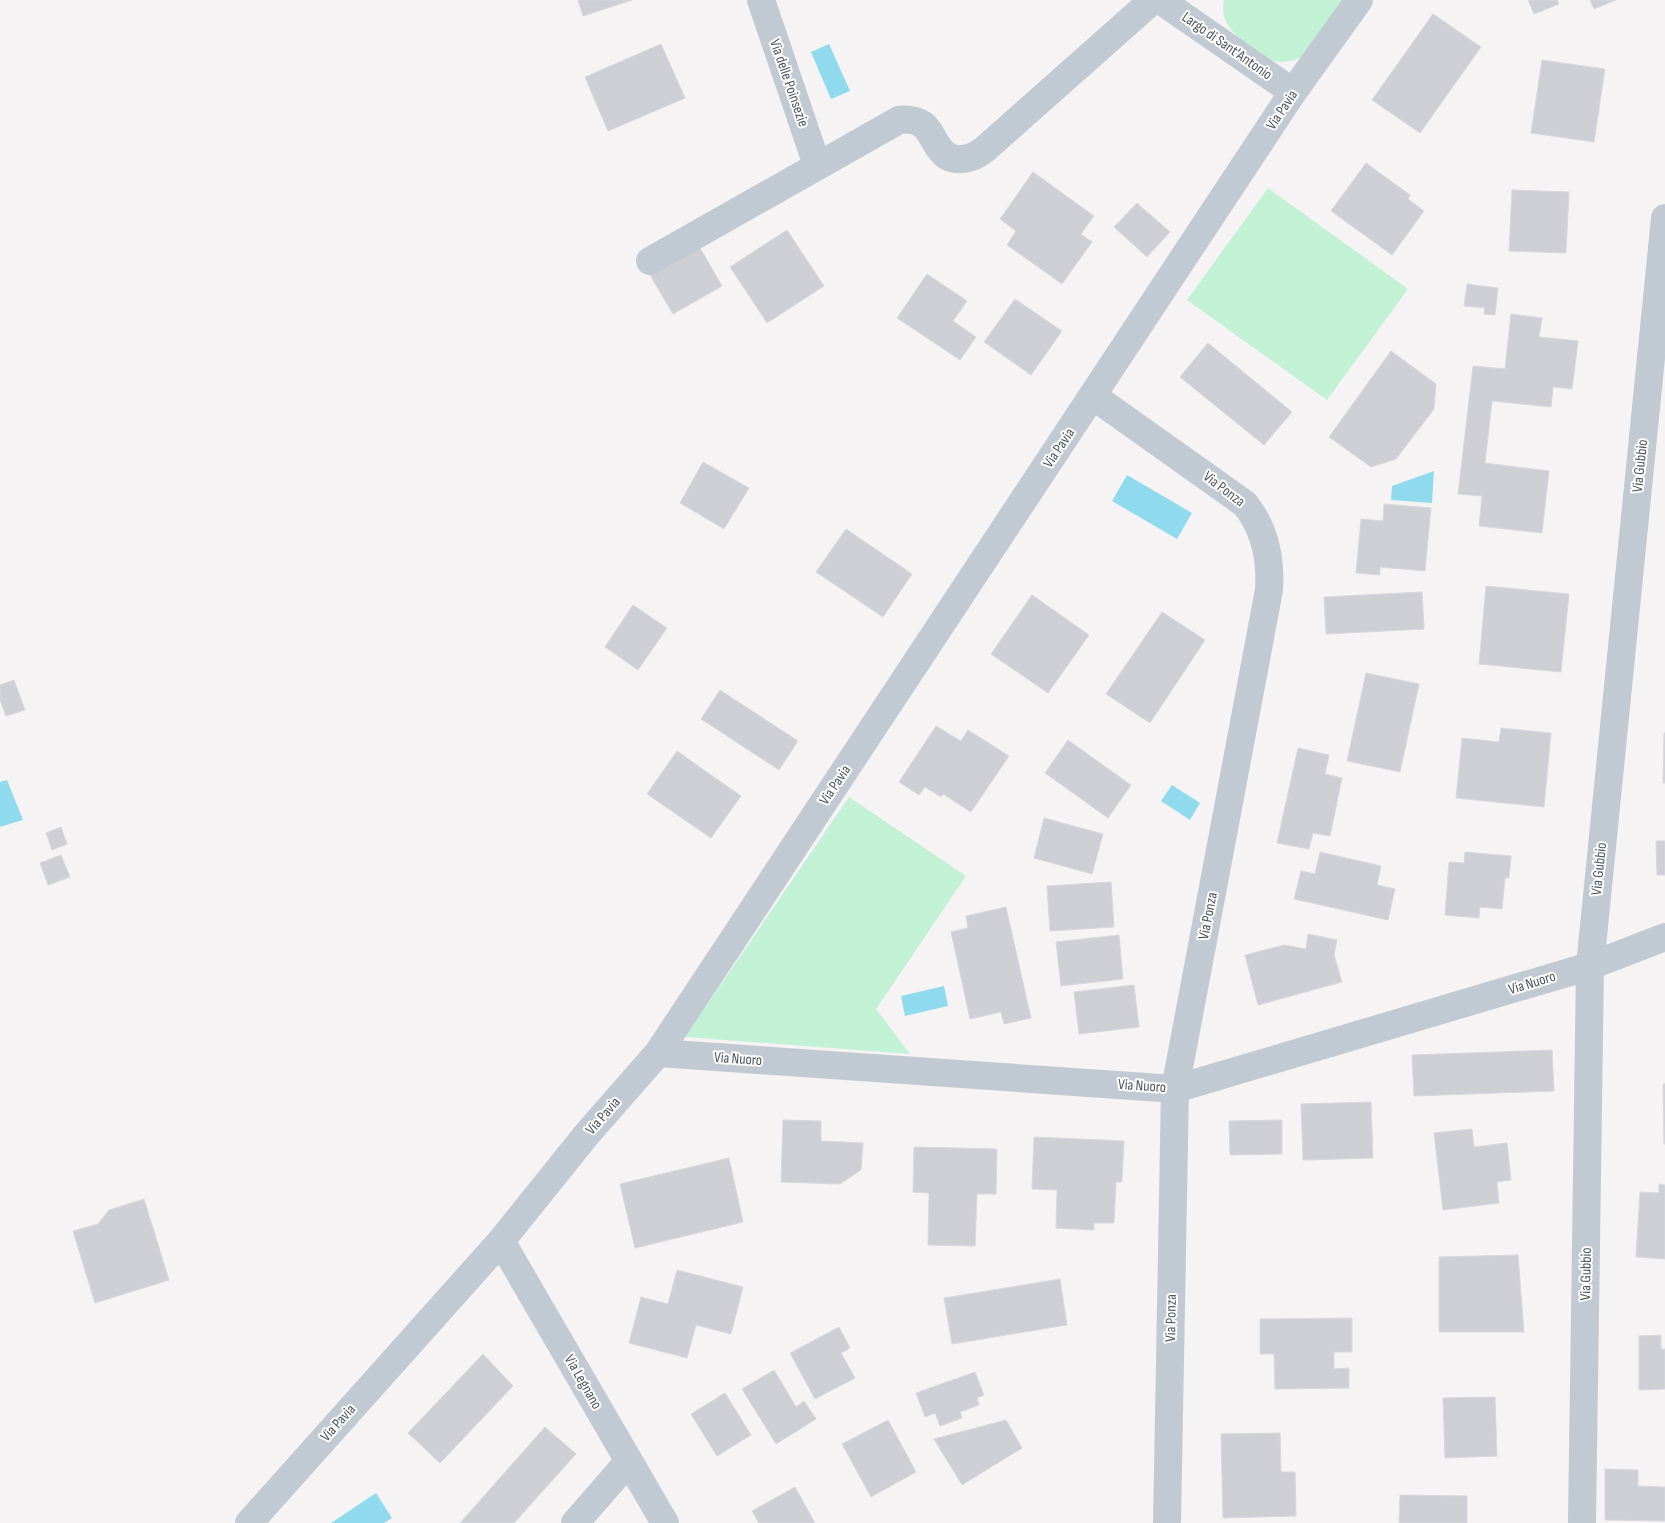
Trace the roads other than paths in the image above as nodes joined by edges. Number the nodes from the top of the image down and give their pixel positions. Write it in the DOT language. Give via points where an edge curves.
graph roads {
  1 [pos="761,0"];
  2 [pos="1153,0"];
  3 [pos="1160,0"];
  4 [pos="1360,0"];
  5 [pos="1293,92"];
  6 [pos="817,166"];
  7 [pos="1665,218"];
  8 [pos="650,261"];
  9 [pos="1094,396"];
  10 [pos="1665,937"];
  11 [pos="1590,966"];
  12 [pos="658,1053"];
  13 [pos="1175,1089"];
  14 [pos="501,1241"];
  15 [pos="629,1461"];
  16 [pos="249,1523"];
  17 [pos="575,1523"];
  18 [pos="665,1523"];
  19 [pos="1167,1523"];
  20 [pos="1582,1523"];
  1 -- 6 [label="street, Via delle Poinsezie"];
  2 -- 6 [label="street" via="974,157 948,156 939,149 927,128 907,119 893,122"];
  3 -- 5 [label="street, Largo di Sant'Antonio"];
  4 -- 5 [label="street, Via Pavia"];
  5 -- 9 [label="street, Via Pavia"];
  6 -- 8 [label="street"];
  7 -- 11 [label="street, Via Gubbio"];
  9 -- 12 [label="street, Via Pavia"];
  9 -- 13 [label="street, Via Ponza" via="1245,504 1259,524 1267,551 1269,590"];
  10 -- 11 [label="street, Via Nuoro"];
  11 -- 13 [label="street, Via Nuoro"];
  11 -- 20 [label="street, Via Gubbio"];
  12 -- 13 [label="street, Via Nuoro"];
  12 -- 14 [label="street, Via Pavia" via="587,1134"];
  13 -- 19 [label="street, Via Ponza"];
  14 -- 15 [label="street, Via Legnano"];
  14 -- 16 [label="street, Via Pavia"];
  15 -- 17 [label="street"];
  15 -- 18 [label="street, Via Legnano"];
}
